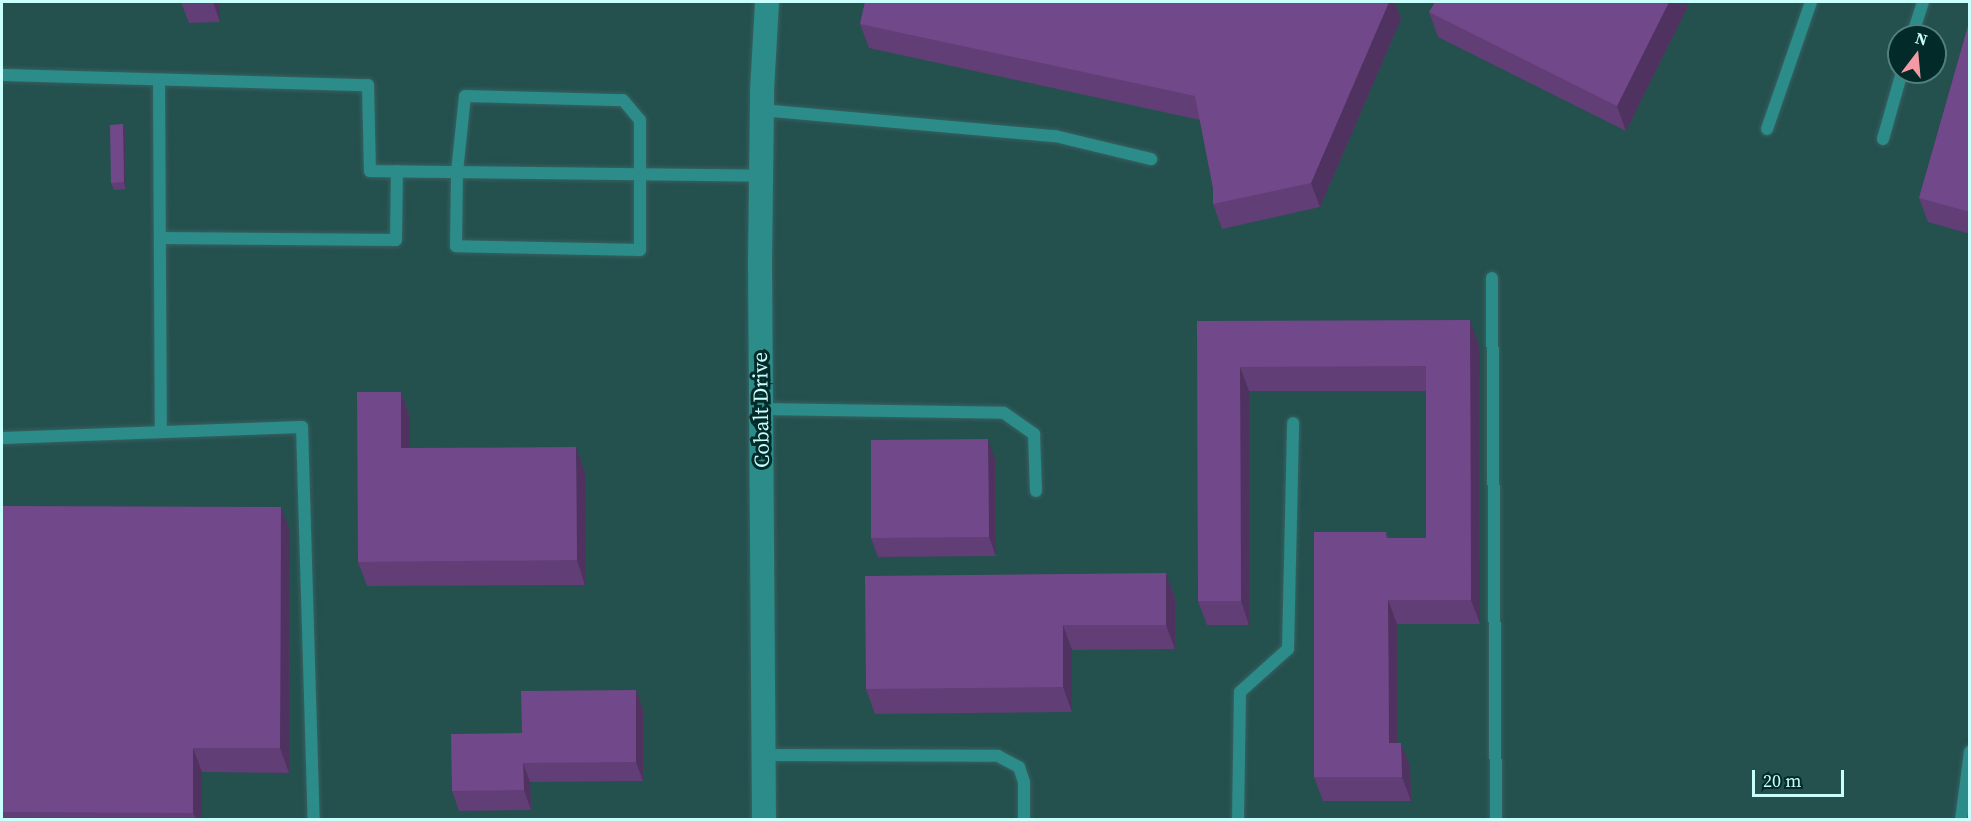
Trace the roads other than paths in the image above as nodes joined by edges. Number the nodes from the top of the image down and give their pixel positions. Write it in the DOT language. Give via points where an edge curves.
graph roads {
  1 [pos="767,2"];
  2 [pos="1811,2"];
  3 [pos="1923,2"];
  4 [pos="1916,24"];
  5 [pos="2,75"];
  6 [pos="159,80"];
  7 [pos="1899,84"];
  8 [pos="761,110"];
  9 [pos="1767,129"];
  10 [pos="1883,139"];
  11 [pos="1151,159"];
  12 [pos="398,171"];
  13 [pos="457,172"];
  14 [pos="640,174"];
  15 [pos="761,176"];
  16 [pos="160,238"];
  17 [pos="1492,278"];
  18 [pos="761,409"];
  19 [pos="1293,423"];
  20 [pos="161,432"];
  21 [pos="2,438"];
  22 [pos="1036,491"];
  23 [pos="1970,752"];
  24 [pos="764,755"];
  25 [pos="314,819"];
  26 [pos="764,819"];
  27 [pos="1024,819"];
  28 [pos="1238,819"];
  29 [pos="1496,819"];
  30 [pos="1960,819"];
  1 -- 8 [label="street, Cobalt Drive"];
  2 -- 9 [label="lane"];
  3 -- 4 [label="lane"];
  5 -- 6 [label="lane"];
  6 -- 12 [label="lane" via="368,86 370,171"];
  6 -- 16 [label="lane"];
  7 -- 10 [label="lane"];
  8 -- 11 [label="lane" via="1055,136"];
  8 -- 15 [label="street, Cobalt Drive"];
  12 -- 13 [label="lane"];
  12 -- 16 [label="lane" via="396,240"];
  13 -- 14 [label="lane"];
  13 -- 14 [label="lane" via="465,96 623,100 640,120"];
  13 -- 14 [label="lane" via="456,246 640,250"];
  14 -- 15 [label="lane"];
  15 -- 18 [label="street, Cobalt Drive"];
  16 -- 20 [label="lane"];
  17 -- 29 [label="lane"];
  18 -- 22 [label="lane" via="1004,413 1034,434"];
  18 -- 24 [label="street, Cobalt Drive"];
  19 -- 28 [label="lane" via="1288,649 1240,692"];
  20 -- 21 [label="lane"];
  20 -- 25 [label="lane" via="302,428"];
  23 -- 30 [label="lane"];
  24 -- 26 [label="street, Cobalt Drive"];
  24 -- 27 [label="lane" via="998,756 1019,767 1024,782"];
}
